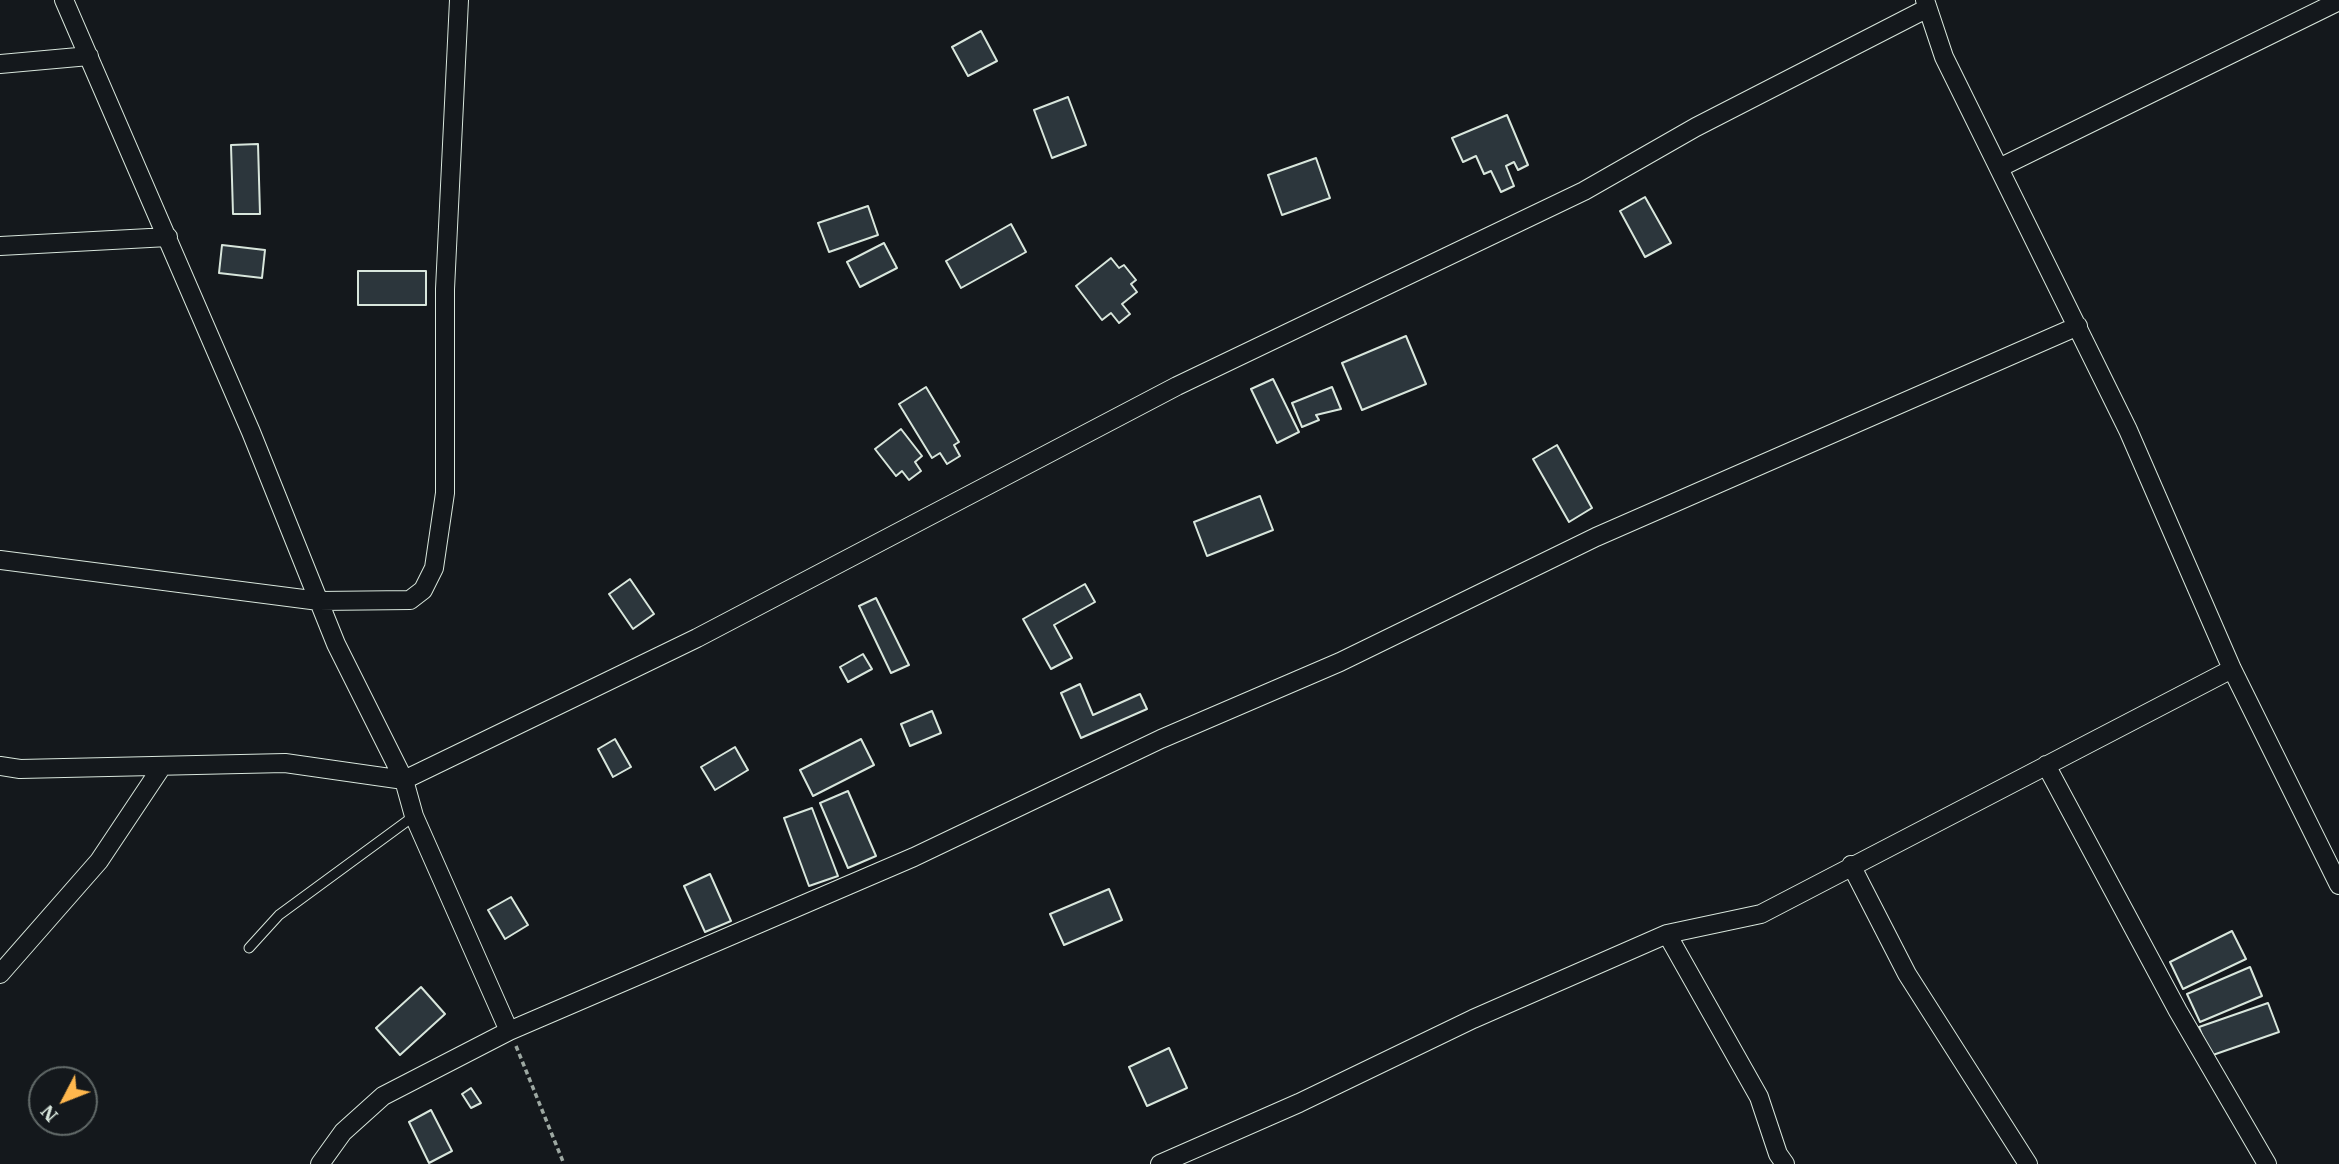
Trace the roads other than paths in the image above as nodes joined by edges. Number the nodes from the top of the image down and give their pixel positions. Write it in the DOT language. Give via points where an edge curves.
graph roads {
  1 [pos="64,0"];
  2 [pos="458,0"];
  3 [pos="2339,1"];
  4 [pos="1926,4"];
  5 [pos="89,56"];
  6 [pos="0,64"];
  7 [pos="2001,167"];
  8 [pos="168,237"];
  9 [pos="0,246"];
  10 [pos="2078,326"];
  11 [pos="0,560"];
  12 [pos="319,601"];
  13 [pos="2232,669"];
  14 [pos="2046,765"];
  15 [pos="0,766"];
  16 [pos="161,768"];
  17 [pos="404,779"];
  18 [pos="414,816"];
  19 [pos="1851,865"];
  20 [pos="2339,885"];
  21 [pos="1667,934"];
  22 [pos="249,948"];
  23 [pos="0,974"];
  24 [pos="509,1031"];
  25 [pos="320,1164"];
  26 [pos="1160,1164"];
  27 [pos="1785,1164"];
  28 [pos="2028,1164"];
  29 [pos="2267,1164"];
  1 -- 5 [label="street"];
  2 -- 12 [label="street" via="445,289 445,493 435,568 423,590 410,600"];
  3 -- 7 [label="street"];
  4 -- 7 [label="street" via="1944,57"];
  4 -- 17 [label="street" via="1584,191 1177,386 697,638"];
  5 -- 6 [label="street"];
  5 -- 8 [label="street"];
  7 -- 10 [label="street"];
  8 -- 9 [label="street"];
  8 -- 12 [label="street"];
  10 -- 13 [label="street"];
  10 -- 24 [label="street" via="1596,537 1340,662 1161,739 915,857"];
  11 -- 12 [label="street"];
  12 -- 17 [label="street"];
  13 -- 14 [label="street"];
  13 -- 20 [label="street"];
  14 -- 19 [label="street"];
  14 -- 29 [label="street" via="2178,1011"];
  15 -- 16 [label="street"];
  16 -- 17 [label="street" via="285,763"];
  16 -- 23 [label="street" via="99,861"];
  17 -- 18 [label="street"];
  18 -- 22 [label="lane" via="279,915"];
  18 -- 24 [label="street"];
  19 -- 21 [label="street" via="1761,914"];
  19 -- 28 [label="street" via="1907,974"];
  21 -- 26 [label="street"];
  21 -- 27 [label="street" via="1759,1097"];
  24 -- 25 [label="street" via="383,1097 343,1132"];
}
